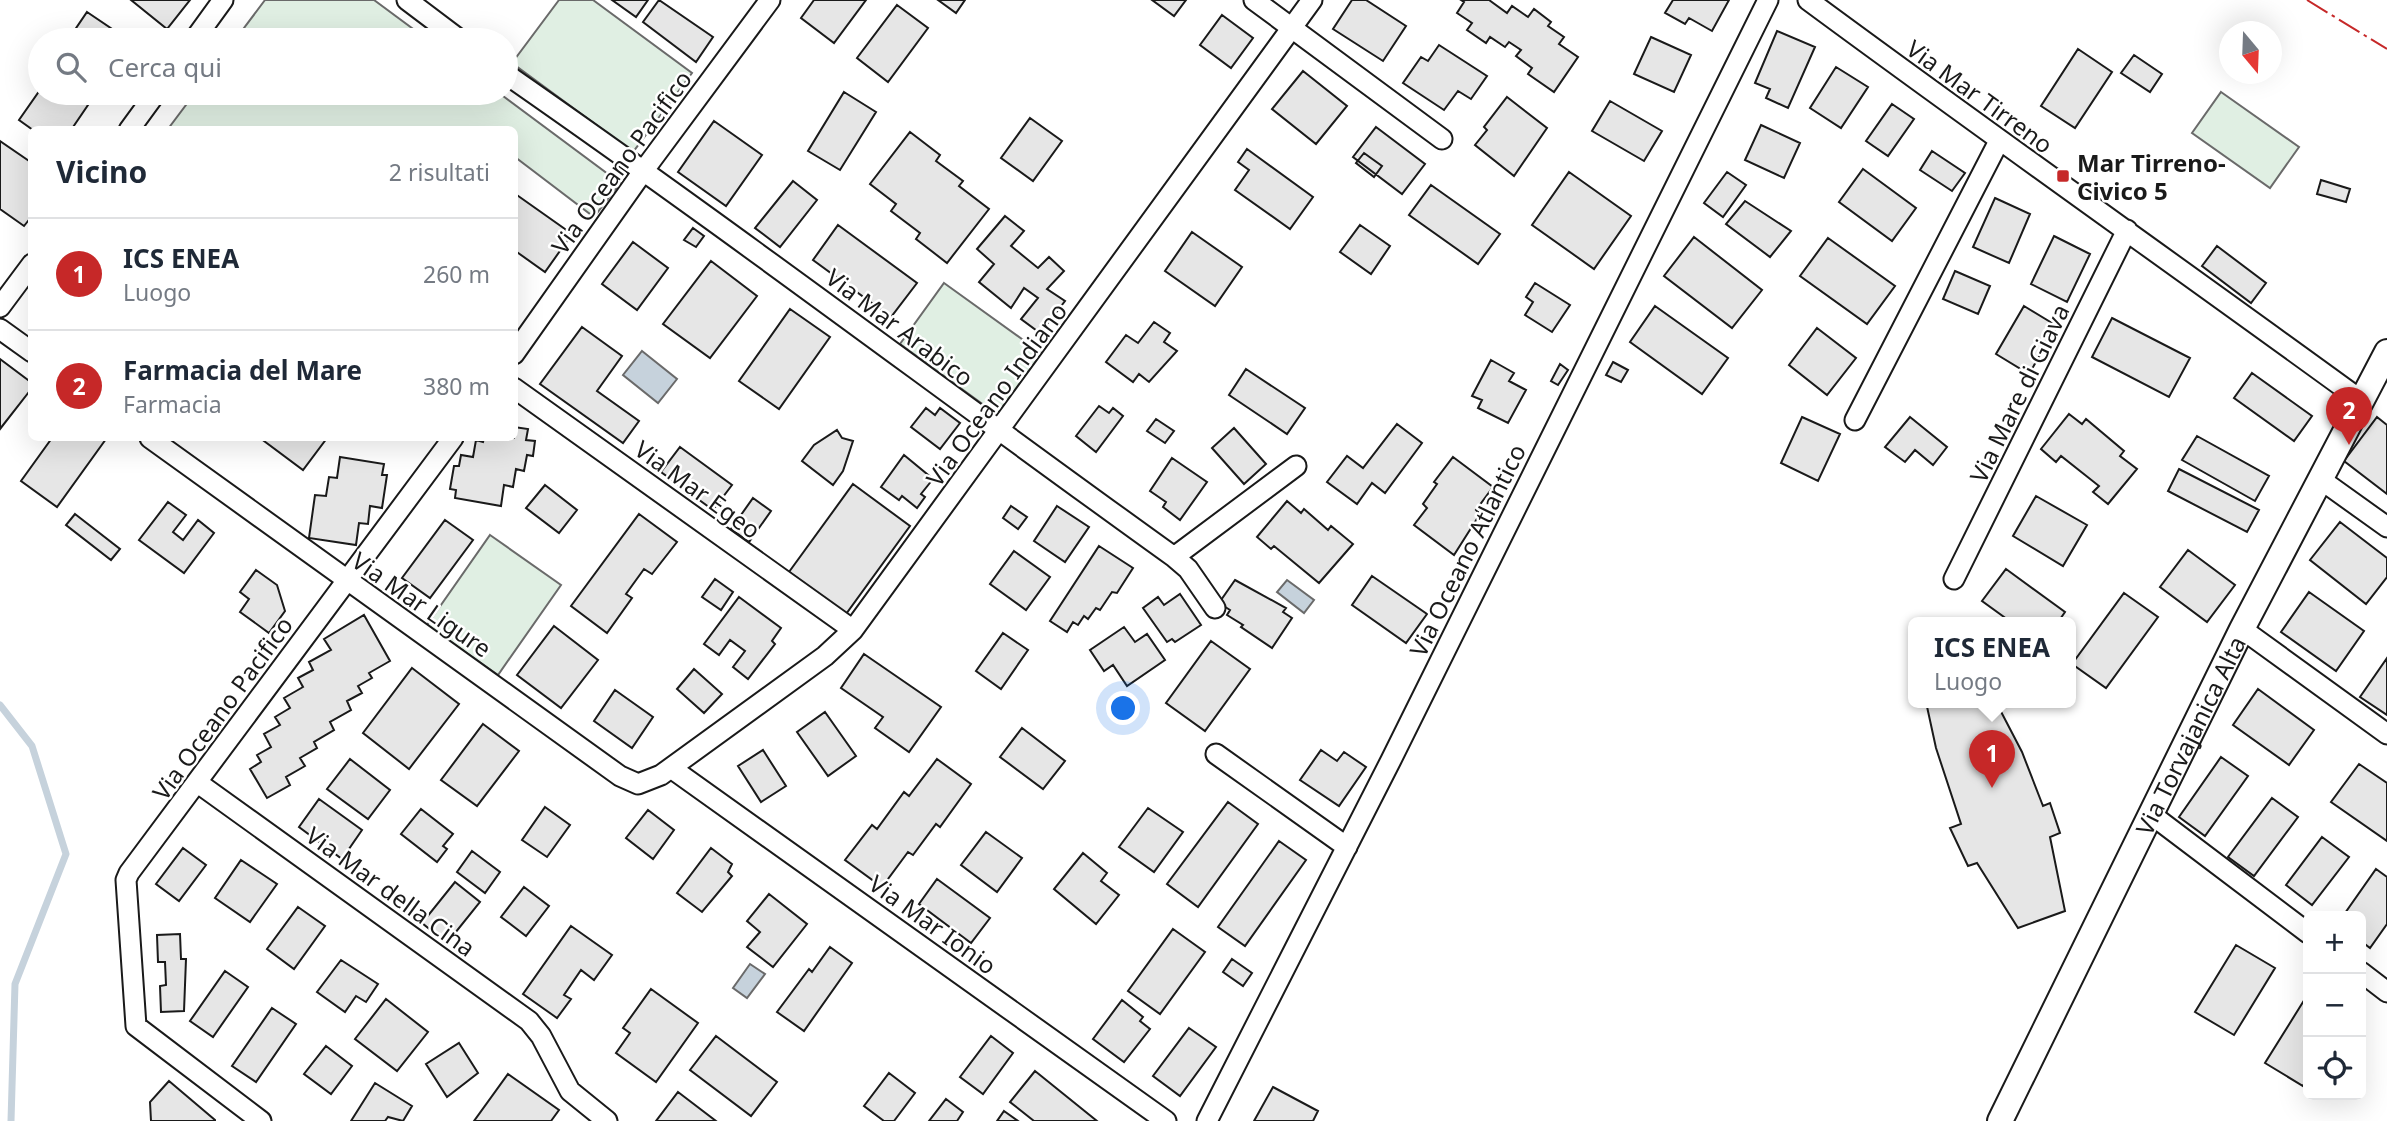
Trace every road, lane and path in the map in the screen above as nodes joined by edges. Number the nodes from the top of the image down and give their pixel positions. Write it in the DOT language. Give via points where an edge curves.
graph roads {
  1 [pos="223,0"];
  2 [pos="407,0"];
  3 [pos="770,0"];
  4 [pos="1254,0"];
  5 [pos="1312,0"];
  6 [pos="1768,0"];
  7 [pos="1808,0"];
  8 [pos="1292,26"];
  9 [pos="203,28"];
  10 [pos="444,28"];
  11 [pos="518,82"];
  12 [pos="147,105"];
  13 [pos="132,126"];
  14 [pos="1442,139"];
  15 [pos="1999,141"];
  16 [pos="644,170"];
  17 [pos="2127,230"];
  18 [pos="28,269"];
  19 [pos="0,307"];
  20 [pos="0,329"];
  21 [pos="518,348"];
  22 [pos="28,349"];
  23 [pos="2387,352"];
  24 [pos="518,391"];
  25 [pos="2362,401"];
  26 [pos="1855,420"];
  27 [pos="999,431"];
  28 [pos="153,441"];
  29 [pos="451,441"];
  30 [pos="1296,466"];
  31 [pos="2320,479"];
  32 [pos="2387,527"];
  33 [pos="1174,556"];
  34 [pos="1954,579"];
  35 [pos="346,580"];
  36 [pos="1215,608"];
  37 [pos="2242,629"];
  38 [pos="853,630"];
  39 [pos="2387,734"];
  40 [pos="1216,754"];
  41 [pos="671,768"];
  42 [pos="198,783"];
  43 [pos="2152,815"];
  44 [pos="1347,847"];
  45 [pos="2303,929"];
  46 [pos="2364,974"];
  47 [pos="2387,992"];
  48 [pos="261,1121"];
  49 [pos="607,1121"];
  50 [pos="1166,1121"];
  51 [pos="1207,1121"];
  52 [pos="2000,1121"];
  1 -- 9 [label="street"];
  2 -- 10 [label="street"];
  3 -- 16 [label="street, Via Oceano Pacifico"];
  4 -- 8 [label="street"];
  5 -- 8 [label="street, Via Oceano Indiano"];
  6 -- 44 [label="street, Via Oceano Atlantico"];
  7 -- 15 [label="street, Via Mar Tirreno"];
  8 -- 14 [label="street"];
  8 -- 27 [label="street, Via Oceano Indiano"];
  11 -- 16 [label="street, Via Mar Arabico"];
  12 -- 13 [label="street"];
  15 -- 17 [label="street, Via Mar Tirreno"];
  15 -- 26 [label="street"];
  16 -- 21 [label="street, Via Oceano Pacifico"];
  16 -- 27 [label="street, Via Mar Arabico"];
  17 -- 25 [label="street, Via Mar Tirreno"];
  17 -- 34 [label="street, Via Mare di Giava"];
  18 -- 19 [label="street"];
  20 -- 22 [label="street"];
  23 -- 25 [label="street, Via Torvajanica Alta"];
  24 -- 38 [label="street, Via Mar Egeo"];
  25 -- 31 [label="street, Via Torvajanica Alta"];
  27 -- 33 [label="street, Via Mar Arabico"];
  27 -- 38 [label="street, Via Oceano Indiano"];
  28 -- 35 [label="street, Via Mar Ligure"];
  29 -- 35 [label="street, Via Oceano Pacifico"];
  30 -- 33 [label="street"];
  31 -- 32 [label="street"];
  31 -- 37 [label="street, Via Torvajanica Alta"];
  33 -- 36 [label="street, Via Mar Arabico"];
  35 -- 41 [label="street, Via Mar Ligure" via="631,783 645,783"];
  35 -- 42 [label="street, Via Oceano Pacifico"];
  37 -- 39 [label="street"];
  37 -- 43 [label="street, Via Torvajanica Alta"];
  38 -- 41 [label="street, Via Oceano Indiano" via="825,656"];
  40 -- 44 [label="street"];
  41 -- 50 [label="street, Via Mar Ionio"];
  42 -- 48 [label="street, Via Oceano Pacifico" via="126,880 136,1026"];
  42 -- 49 [label="street, Via Mar della Cina" via="529,1021 570,1091"];
  43 -- 45 [label="street"];
  43 -- 52 [label="street, Via Torvajanica Alta"];
  44 -- 51 [label="street, Via Oceano Atlantico"];
  46 -- 47 [label="street"];
}
